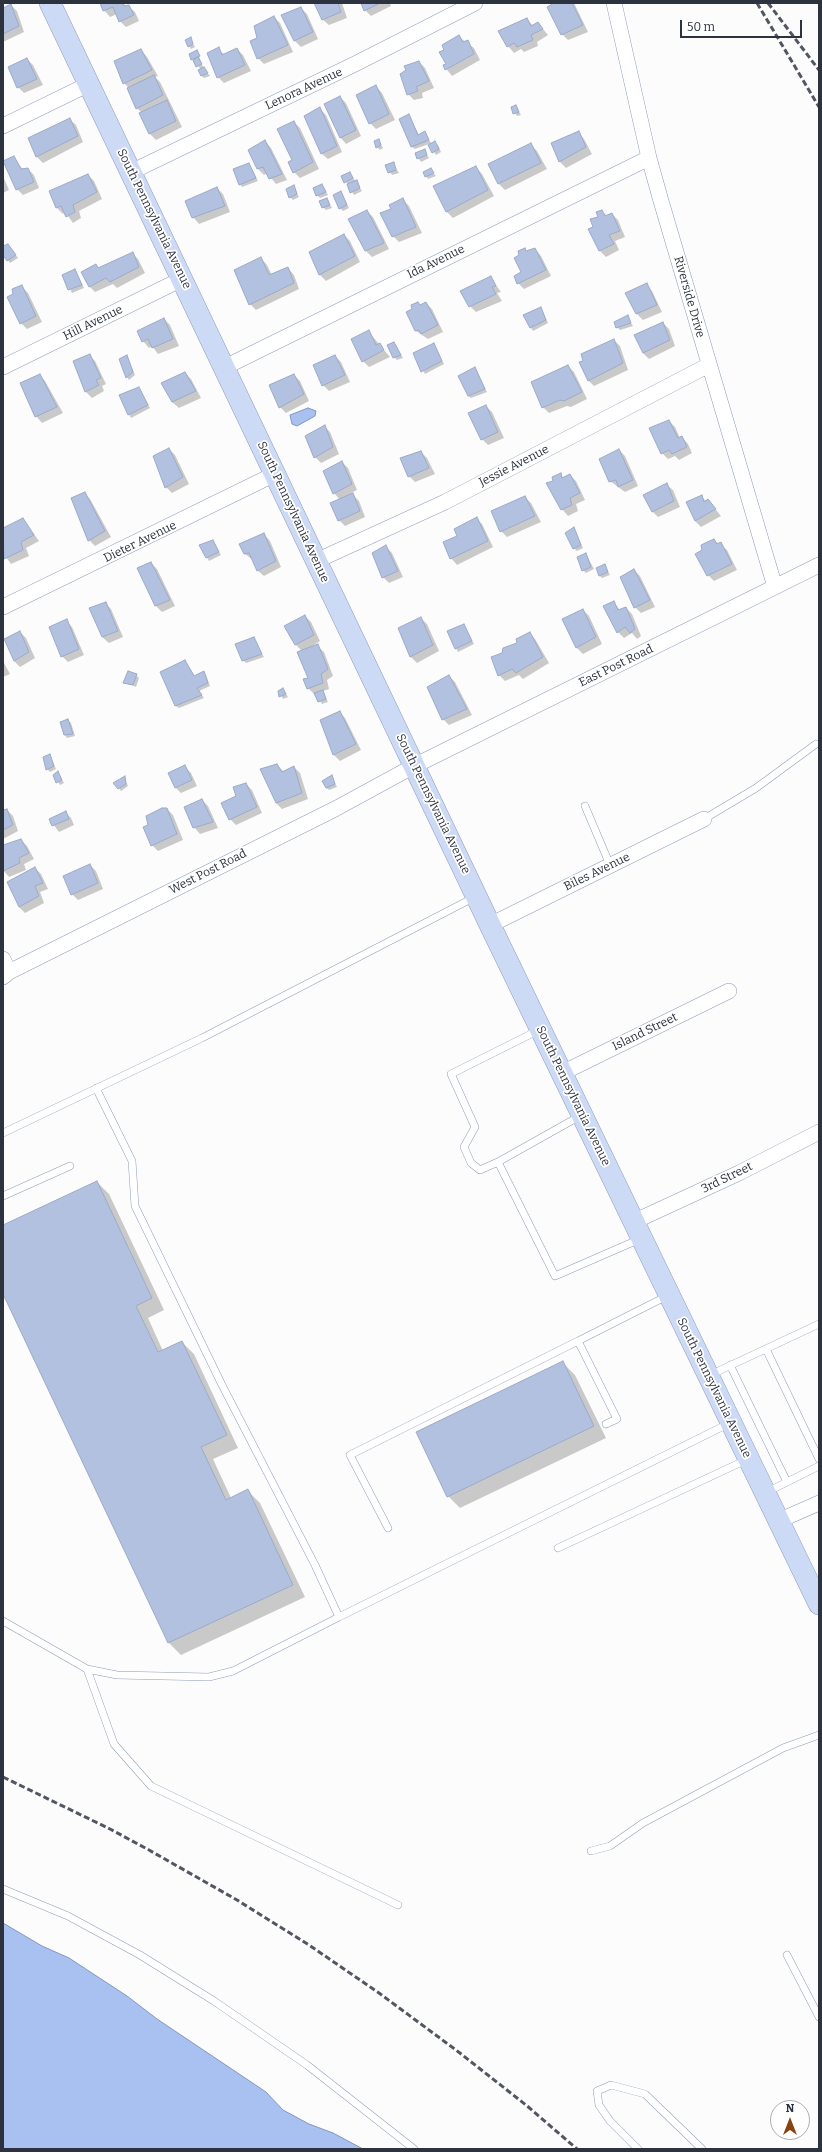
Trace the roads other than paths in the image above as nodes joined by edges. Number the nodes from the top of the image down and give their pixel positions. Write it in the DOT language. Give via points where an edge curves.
graph roads {
  1 [pos="50,3"];
  2 [pos="475,3"];
  3 [pos="614,3"];
  4 [pos="89,84"];
  5 [pos="3,126"];
  6 [pos="649,158"];
  7 [pos="131,172"];
  8 [pos="182,279"];
  9 [pos="709,365"];
  10 [pos="3,367"];
  11 [pos="225,367"];
  12 [pos="275,474"];
  13 [pos="316,561"];
  14 [pos="819,565"];
  15 [pos="775,587"];
  16 [pos="3,607"];
  17 [pos="816,744"];
  18 [pos="414,766"];
  19 [pos="585,806"];
  20 [pos="704,819"];
  21 [pos="610,865"];
  22 [pos="477,896"];
  23 [pos="490,925"];
  24 [pos="5,969"];
  25 [pos="729,990"];
  26 [pos="540,1029"];
  27 [pos="562,1073"];
  28 [pos="96,1088"];
  29 [pos="582,1115"];
  30 [pos="819,1132"];
  31 [pos="3,1133"];
  32 [pos="498,1162"];
  33 [pos="70,1166"];
  34 [pos="3,1196"];
  35 [pos="637,1230"];
  36 [pos="669,1296"];
  37 [pos="819,1324"];
  38 [pos="578,1341"];
  39 [pos="766,1349"];
  40 [pos="730,1365"];
  41 [pos="708,1376"];
  42 [pos="731,1423"];
  43 [pos="606,1424"];
  44 [pos="748,1459"];
  45 [pos="819,1459"];
  46 [pos="819,1466"];
  47 [pos="787,1482"];
  48 [pos="765,1493"];
  49 [pos="819,1503"];
  50 [pos="778,1521"];
  51 [pos="388,1528"];
  52 [pos="558,1548"];
  53 [pos="819,1604"];
  54 [pos="339,1617"];
  55 [pos="3,1621"];
  56 [pos="87,1669"];
  57 [pos="819,1734"];
  58 [pos="592,1851"];
  59 [pos="3,1889"];
  60 [pos="398,1905"];
  61 [pos="786,1955"];
  62 [pos="819,2017"];
  63 [pos="414,2149"];
  64 [pos="638,2149"];
  65 [pos="702,2149"];
  1 -- 4 [label="main road, South Pennsylvania Avenue"];
  2 -- 7 [label="street, Lenora Avenue"];
  3 -- 6 [label="street, Riverside Drive"];
  4 -- 5 [label="street"];
  4 -- 7 [label="main road, South Pennsylvania Avenue"];
  6 -- 9 [label="street, Riverside Drive"];
  6 -- 11 [label="street, Ida Avenue"];
  7 -- 8 [label="main road, South Pennsylvania Avenue"];
  8 -- 10 [label="street, Hill Avenue"];
  8 -- 11 [label="main road, South Pennsylvania Avenue"];
  9 -- 13 [label="street, Jessie Avenue" via="445,502"];
  9 -- 15 [label="street, Riverside Drive"];
  11 -- 12 [label="main road, South Pennsylvania Avenue"];
  12 -- 13 [label="main road, South Pennsylvania Avenue"];
  12 -- 16 [label="street, Dieter Avenue"];
  13 -- 18 [label="main road, South Pennsylvania Avenue"];
  14 -- 15 [label="street, East Post Road"];
  15 -- 18 [label="street, East Post Road"];
  17 -- 20 [label="lane" via="756,788"];
  18 -- 22 [label="main road, South Pennsylvania Avenue"];
  18 -- 24 [label="street, West Post Road" via="328,812"];
  19 -- 21 [label="lane"];
  20 -- 21 [label="street, Biles Avenue"];
  21 -- 23 [label="street, Biles Avenue"];
  22 -- 23 [label="main road, South Pennsylvania Avenue"];
  22 -- 28 [label="lane" via="202,1038"];
  23 -- 26 [label="main road, South Pennsylvania Avenue"];
  25 -- 27 [label="street, Island Street"];
  26 -- 27 [label="main road, South Pennsylvania Avenue"];
  26 -- 32 [label="lane" via="451,1074 475,1127 464,1147 471,1163 480,1170"];
  27 -- 29 [label="main road, South Pennsylvania Avenue"];
  28 -- 31 [label="lane"];
  28 -- 54 [label="lane" via="132,1162 135,1206 222,1386 315,1565"];
  29 -- 32 [label="lane"];
  29 -- 35 [label="main road, South Pennsylvania Avenue"];
  30 -- 35 [label="street, 3rd Street"];
  32 -- 35 [label="lane" via="555,1276"];
  33 -- 34 [label="lane"];
  35 -- 36 [label="main road, South Pennsylvania Avenue"];
  36 -- 38 [label="lane"];
  36 -- 41 [label="main road, South Pennsylvania Avenue"];
  37 -- 39 [label="lane"];
  38 -- 43 [label="lane" via="617,1419"];
  38 -- 51 [label="lane" via="350,1455"];
  39 -- 40 [label="lane"];
  39 -- 45 [label="lane"];
  40 -- 41 [label="lane"];
  40 -- 47 [label="lane"];
  41 -- 42 [label="main road, South Pennsylvania Avenue"];
  42 -- 44 [label="main road, South Pennsylvania Avenue"];
  42 -- 54 [label="lane"];
  44 -- 48 [label="main road, South Pennsylvania Avenue"];
  44 -- 52 [label="lane"];
  46 -- 47 [label="lane"];
  47 -- 48 [label="lane"];
  48 -- 50 [label="main road, South Pennsylvania Avenue"];
  49 -- 50 [label="street"];
  50 -- 53 [label="main road, South Pennsylvania Avenue"];
  54 -- 56 [label="lane" via="233,1671 209,1677 117,1674"];
  55 -- 56 [label="lane"];
  56 -- 60 [label="lane" via="114,1744 151,1786"];
  57 -- 58 [label="lane" via="783,1748 643,1823 610,1846"];
  59 -- 63 [label="lane" via="68,1916 140,1955 214,2001 307,2065"];
  61 -- 62 [label="lane"];
  64 -- 65 [label="lane" via="610,2121 599,2105 597,2091 611,2085 645,2094"];
}
